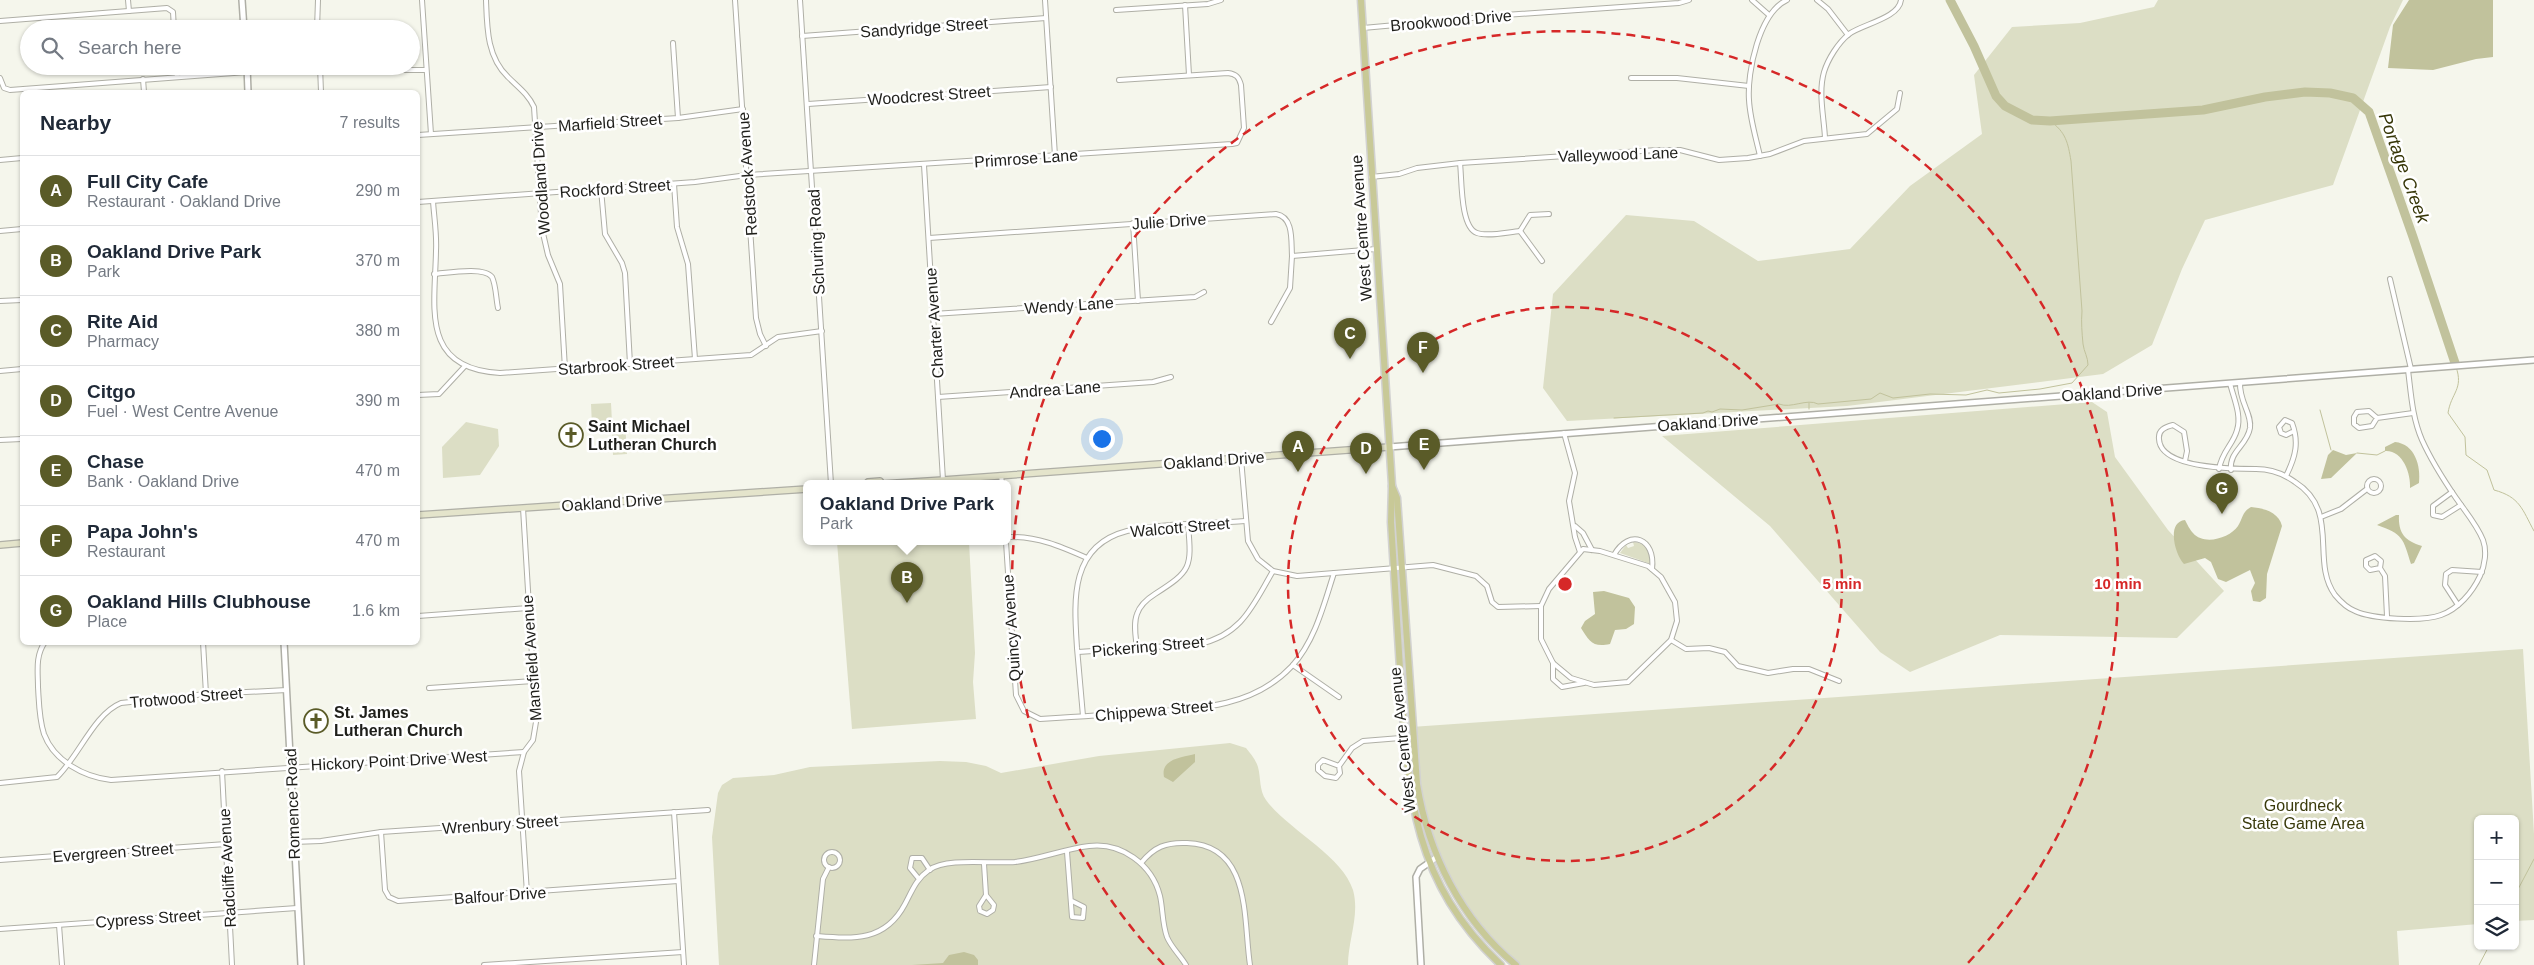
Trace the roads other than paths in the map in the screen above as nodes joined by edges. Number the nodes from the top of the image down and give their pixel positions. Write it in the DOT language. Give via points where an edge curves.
graph roads {
  1 [pos="128,0"];
  2 [pos="242,0"];
  3 [pos="318,0"];
  4 [pos="422,0"];
  5 [pos="486,0"];
  6 [pos="734,0"];
  7 [pos="800,0"];
  8 [pos="1045,0"];
  9 [pos="1221,0"];
  10 [pos="1361,0"];
  11 [pos="1690,0"];
  12 [pos="1752,0"];
  13 [pos="1787,0"];
  14 [pos="1817,0"];
  15 [pos="1901,0"];
  16 [pos="1185,5"];
  17 [pos="1116,10"];
  18 [pos="129,11"];
  19 [pos="1770,14"];
  20 [pos="1046,18"];
  21 [pos="173,20"];
  22 [pos="243,20"];
  23 [pos="317,20"];
  24 [pos="0,21"];
  25 [pos="1363,28"];
  26 [pos="1848,35"];
  27 [pos="802,36"];
  28 [pos="673,43"];
  29 [pos="420,70"];
  30 [pos="426,70"];
  31 [pos="194,75"];
  32 [pos="247,75"];
  33 [pos="320,75"];
  34 [pos="1188,75"];
  35 [pos="177,77"];
  36 [pos="0,78"];
  37 [pos="1631,78"];
  38 [pos="143,79"];
  39 [pos="1120,80"];
  40 [pos="1749,86"];
  41 [pos="1051,87"];
  42 [pos="144,90"];
  43 [pos="248,90"];
  44 [pos="321,90"];
  45 [pos="1900,93"];
  46 [pos="808,104"];
  47 [pos="743,109"];
  48 [pos="678,118"];
  49 [pos="537,127"];
  50 [pos="431,134"];
  51 [pos="420,135"];
  52 [pos="1825,138"];
  53 [pos="1055,156"];
  54 [pos="1760,156"];
  55 [pos="20,158"];
  56 [pos="0,160"];
  57 [pos="1460,163"];
  58 [pos="924,166"];
  59 [pos="812,172"];
  60 [pos="747,176"];
  61 [pos="1371,177"];
  62 [pos="674,184"];
  63 [pos="600,189"];
  64 [pos="541,193"];
  65 [pos="433,201"];
  66 [pos="420,202"];
  67 [pos="1549,214"];
  68 [pos="1133,223"];
  69 [pos="20,229"];
  70 [pos="0,230"];
  71 [pos="1520,231"];
  72 [pos="929,238"];
  73 [pos="1376,249"];
  74 [pos="1292,256"];
  75 [pos="1542,261"];
  76 [pos="434,274"];
  77 [pos="2390,279"];
  78 [pos="1204,292"];
  79 [pos="20,300"];
  80 [pos="1138,301"];
  81 [pos="0,302"];
  82 [pos="498,308"];
  83 [pos="933,314"];
  84 [pos="1271,322"];
  85 [pos="822,331"];
  86 [pos="766,346"];
  87 [pos="695,360"];
  88 [pos="2534,360"];
  89 [pos="630,364"];
  90 [pos="465,366"];
  91 [pos="20,369"];
  92 [pos="565,369"];
  93 [pos="2410,370"];
  94 [pos="0,371"];
  95 [pos="1171,377"];
  96 [pos="2240,382"];
  97 [pos="2230,383"];
  98 [pos="420,395"];
  99 [pos="938,396"];
  100 [pos="2413,413"];
  101 [pos="2377,418"];
  102 [pos="2292,432"];
  103 [pos="1564,433"];
  104 [pos="20,439"];
  105 [pos="0,440"];
  106 [pos="1389,447"];
  107 [pos="1241,458"];
  108 [pos="2185,461"];
  109 [pos="2218,469"];
  110 [pos="2231,470"];
  111 [pos="1001,475"];
  112 [pos="2286,476"];
  113 [pos="831,480"];
  114 [pos="944,480"];
  115 [pos="1002,480"];
  116 [pos="1392,485"];
  117 [pos="803,489"];
  118 [pos="2367,489"];
  119 [pos="2452,492"];
  120 [pos="2461,505"];
  121 [pos="523,508"];
  122 [pos="420,515"];
  123 [pos="2321,516"];
  124 [pos="1245,522"];
  125 [pos="1188,525"];
  126 [pos="1574,526"];
  127 [pos="1011,537"];
  128 [pos="20,544"];
  129 [pos="0,545"];
  130 [pos="1006,545"];
  131 [pos="1592,550"];
  132 [pos="1580,552"];
  133 [pos="1614,555"];
  134 [pos="1087,558"];
  135 [pos="1402,568"];
  136 [pos="2380,568"];
  137 [pos="1394,569"];
  138 [pos="1652,569"];
  139 [pos="1273,571"];
  140 [pos="2482,572"];
  141 [pos="1334,573"];
  142 [pos="2458,605"];
  143 [pos="1541,606"];
  144 [pos="528,608"];
  145 [pos="420,616"];
  146 [pos="2388,616"];
  147 [pos="1671,640"];
  148 [pos="43,645"];
  149 [pos="203,645"];
  150 [pos="284,645"];
  151 [pos="1137,649"];
  152 [pos="1078,652"];
  153 [pos="1553,663"];
  154 [pos="1293,665"];
  155 [pos="533,681"];
  156 [pos="1839,681"];
  157 [pos="1586,682"];
  158 [pos="429,688"];
  159 [pos="287,690"];
  160 [pos="206,694"];
  161 [pos="1339,697"];
  162 [pos="1024,711"];
  163 [pos="1083,716"];
  164 [pos="1413,736"];
  165 [pos="1405,737"];
  166 [pos="524,752"];
  167 [pos="68,764"];
  168 [pos="291,766"];
  169 [pos="1339,766"];
  170 [pos="222,771"];
  171 [pos="0,782"];
  172 [pos="708,810"];
  173 [pos="674,812"];
  174 [pos="522,824"];
  175 [pos="381,832"];
  176 [pos="293,842"];
  177 [pos="226,844"];
  178 [pos="1067,852"];
  179 [pos="1437,858"];
  180 [pos="0,860"];
  181 [pos="1429,862"];
  182 [pos="1141,863"];
  183 [pos="984,864"];
  184 [pos="829,867"];
  185 [pos="930,870"];
  186 [pos="919,879"];
  187 [pos="678,881"];
  188 [pos="526,893"];
  189 [pos="986,895"];
  190 [pos="1072,901"];
  191 [pos="297,908"];
  192 [pos="230,913"];
  193 [pos="59,925"];
  194 [pos="0,929"];
  195 [pos="816,936"];
  196 [pos="683,952"];
  197 [pos="62,965"];
  198 [pos="232,965"];
  199 [pos="301,965"];
  200 [pos="484,965"];
  201 [pos="684,965"];
  202 [pos="814,965"];
  203 [pos="1186,965"];
  204 [pos="1250,965"];
  205 [pos="1421,965"];
  206 [pos="1501,965"];
  207 [pos="1516,965"];
  1 -- 18 [label="street"];
  2 -- 22 [label="street"];
  3 -- 23 [label="street"];
  4 -- 30 [label="street"];
  5 -- 49 [label="street, Woodland Drive" via="489,39 494,56 502,70 531,100"];
  6 -- 47 [label="street, Redstock Avenue"];
  7 -- 27 [label="street, Schuring Road"];
  8 -- 20 [label="street"];
  9 -- 16 [label="street"];
  10 -- 25 [label="main road, West Centre Avenue"];
  11 -- 25 [label="street, Brookwood Drive"];
  12 -- 19 [label="street"];
  13 -- 19 [label="street"];
  14 -- 26 [label="street"];
  15 -- 26 [label="street" via="1894,13"];
  16 -- 17 [label="street"];
  16 -- 34 [label="street"];
  18 -- 21 [label="street" via="170,9"];
  18 -- 24 [label="street"];
  19 -- 40 [label="street" via="1754,55"];
  20 -- 27 [label="street, Sandyridge Street"];
  20 -- 41 [label="street"];
  25 -- 61 [label="main road, West Centre Avenue"];
  26 -- 52 [label="street" via="1824,73"];
  27 -- 46 [label="street, Schuring Road"];
  28 -- 48 [label="street"];
  29 -- 30 [label="street"];
  30 -- 50 [label="street"];
  31 -- 35 [label="street"];
  32 -- 43 [label="street"];
  33 -- 44 [label="street"];
  34 -- 39 [label="street"];
  34 -- 53 [label="street, Primrose Lane" via="1228,72 1236,76 1241,85 1244,128 1239,140 1232,144"];
  35 -- 38 [label="street"];
  36 -- 38 [label="street" via="3,87 10,90"];
  37 -- 40 [label="street" via="1677,78"];
  38 -- 42 [label="street"];
  40 -- 54 [label="street" via="1751,117"];
  41 -- 46 [label="street, Woodcrest Street"];
  41 -- 53 [label="street"];
  45 -- 52 [label="street, Valleywood Lane" via="1897,109 1871,132"];
  46 -- 59 [label="street, Schuring Road"];
  47 -- 48 [label="street, Marfield Street"];
  47 -- 60 [label="street, Redstock Avenue"];
  48 -- 49 [label="street, Marfield Street"];
  49 -- 50 [label="street, Marfield Street"];
  49 -- 64 [label="street, Woodland Drive"];
  50 -- 51 [label="street, Marfield Street"];
  52 -- 54 [label="street, Valleywood Lane" via="1804,141"];
  53 -- 58 [label="street, Primrose Lane"];
  54 -- 57 [label="street, Valleywood Lane" via="1719,160 1680,150 1657,150"];
  55 -- 56 [label="street"];
  57 -- 61 [label="street, Valleywood Lane"];
  57 -- 71 [label="street" via="1465,215 1472,230 1479,234"];
  58 -- 59 [label="street, Primrose Lane"];
  58 -- 72 [label="street, Charter Avenue"];
  59 -- 60 [label="street, Rockford Street"];
  59 -- 85 [label="street, Schuring Road"];
  60 -- 62 [label="street, Rockford Street"];
  60 -- 86 [label="street, Redstock Avenue" via="756,318"];
  61 -- 73 [label="main road, West Centre Avenue"];
  62 -- 63 [label="street, Rockford Street"];
  62 -- 87 [label="street" via="677,227 688,264"];
  63 -- 64 [label="street, Rockford Street"];
  63 -- 89 [label="street" via="605,234 625,273"];
  64 -- 65 [label="street, Rockford Street"];
  64 -- 92 [label="street, Woodland Drive" via="544,238 560,284"];
  65 -- 66 [label="street, Rockford Street"];
  65 -- 76 [label="street"];
  67 -- 71 [label="street" via="1530,215"];
  68 -- 72 [label="street, Julie Drive"];
  68 -- 74 [label="street, Julie Drive" via="1280,215 1289,227"];
  68 -- 80 [label="street"];
  69 -- 70 [label="street"];
  71 -- 75 [label="street"];
  72 -- 83 [label="street, Charter Avenue"];
  73 -- 74 [label="street"];
  73 -- 106 [label="main road, West Centre Avenue"];
  74 -- 84 [label="street" via="1290,288"];
  76 -- 82 [label="street" via="486,273 492,278"];
  76 -- 90 [label="street" via="437,331 451,355"];
  77 -- 93 [label="street"];
  78 -- 80 [label="street, Wendy Lane" via="1195,297"];
  79 -- 81 [label="street"];
  80 -- 83 [label="street, Wendy Lane"];
  83 -- 99 [label="street, Charter Avenue"];
  85 -- 86 [label="street, Starbrook Street" via="778,337"];
  85 -- 113 [label="street, Schuring Road"];
  86 -- 87 [label="street, Starbrook Street" via="752,355"];
  87 -- 89 [label="street, Starbrook Street"];
  88 -- 93 [label="street, Oakland Drive"];
  89 -- 92 [label="street, Starbrook Street"];
  90 -- 92 [label="street, Starbrook Street" via="500,373"];
  90 -- 98 [label="street" via="439,394"];
  91 -- 94 [label="street"];
  93 -- 96 [label="street, Oakland Drive"];
  93 -- 100 [label="street"];
  95 -- 99 [label="street, Andrea Lane" via="1153,382"];
  96 -- 97 [label="street, Oakland Drive"];
  96 -- 110 [label="street" via="2241,398 2250,424 2243,444 2233,454"];
  97 -- 103 [label="street, Oakland Drive"];
  97 -- 109 [label="street" via="2238,422"];
  99 -- 114 [label="street, Charter Avenue"];
  100 -- 101 [label="street"];
  100 -- 119 [label="street" via="2428,454"];
  101 -- 101 [label="street" via="2369,411 2357,412 2354,424 2358,428 2372,426"];
  102 -- 112 [label="street" via="2297,449"];
  103 -- 106 [label="street, Oakland Drive"];
  103 -- 126 [label="street" via="1575,473 1569,501"];
  104 -- 105 [label="street"];
  106 -- 107 [label="main road, Oakland Drive"];
  106 -- 116 [label="main road, West Centre Avenue"];
  107 -- 111 [label="main road, Oakland Drive"];
  107 -- 124 [label="street"];
  108 -- 108 [label="street" via="2184,432 2173,425 2165,427 2160,432 2160,446 2170,456"];
  108 -- 109 [label="street"];
  109 -- 110 [label="street"];
  110 -- 112 [label="street" via="2260,469"];
  111 -- 114 [label="main road, Oakland Drive"];
  111 -- 115 [label="street"];
  112 -- 123 [label="street" via="2308,494"];
  116 -- 135 [label="main road, West Centre Avenue" via="1397,498"];
  116 -- 137 [label="main road, West Centre Avenue"];
  117 -- 121 [label="main road, Oakland Drive"];
  118 -- 123 [label="street" via="2341,510"];
  119 -- 120 [label="street"];
  119 -- 120 [label="street" via="2432,506 2433,515 2442,517"];
  120 -- 140 [label="street" via="2483,540"];
  121 -- 122 [label="main road, Oakland Drive"];
  121 -- 144 [label="street, Mansfield Avenue"];
  123 -- 146 [label="street" via="2325,570 2334,594 2354,611 2368,616"];
  124 -- 125 [label="street, Walcott Street"];
  124 -- 139 [label="street" via="1252,550"];
  125 -- 134 [label="street, Walcott Street" via="1128,531 1107,540"];
  125 -- 151 [label="street" via="1189,563 1176,581 1141,606 1136,620"];
  126 -- 131 [label="street" via="1583,533"];
  126 -- 132 [label="street"];
  127 -- 134 [label="street" via="1033,538"];
  128 -- 129 [label="main road"];
  130 -- 162 [label="street, Quincy Avenue" via="1015,687"];
  131 -- 132 [label="street"];
  131 -- 133 [label="street"];
  132 -- 143 [label="street" via="1550,589"];
  133 -- 138 [label="street"];
  133 -- 138 [label="street" via="1628,540 1638,541 1648,545 1654,556"];
  134 -- 152 [label="street" via="1075,592"];
  135 -- 137 [label="street"];
  135 -- 143 [label="street" via="1433,566 1476,576 1487,586 1492,602 1498,607"];
  135 -- 164 [label="main road, West Centre Avenue"];
  136 -- 136 [label="street" via="2381,561 2377,556 2366,560 2370,570"];
  136 -- 146 [label="street" via="2385,576"];
  137 -- 141 [label="street"];
  137 -- 165 [label="main road, West Centre Avenue"];
  138 -- 147 [label="street" via="1661,577 1675,602 1677,621"];
  139 -- 141 [label="street" via="1288,576"];
  139 -- 151 [label="street, Pickering Street" via="1246,616 1226,635 1199,644"];
  140 -- 142 [label="street"];
  140 -- 142 [label="street" via="2452,570 2446,574 2445,585"];
  141 -- 154 [label="street, Chippewa Street" via="1310,637"];
  142 -- 146 [label="street" via="2426,618"];
  143 -- 153 [label="street" via="1541,639"];
  144 -- 145 [label="street"];
  144 -- 155 [label="street, Mansfield Avenue"];
  147 -- 156 [label="street" via="1686,649 1709,648 1725,652 1738,666 1768,673 1809,669"];
  147 -- 157 [label="street" via="1628,682 1594,685"];
  148 -- 167 [label="street, Hickory Point Drive West" via="37,669 42,727 48,743"];
  149 -- 160 [label="street"];
  150 -- 159 [label="street, Romence Road"];
  151 -- 152 [label="street, Pickering Street"];
  152 -- 163 [label="street"];
  153 -- 157 [label="street" via="1571,678"];
  153 -- 157 [label="street" via="1553,679 1562,688"];
  154 -- 161 [label="street"];
  154 -- 163 [label="street, Chippewa Street" via="1262,689 1225,704 1198,709"];
  155 -- 158 [label="street"];
  155 -- 166 [label="street, Mansfield Avenue" via="536,731"];
  159 -- 160 [label="street, Trotwood Street"];
  159 -- 168 [label="street, Romence Road"];
  160 -- 167 [label="street, Trotwood Street" via="127,701 116,705 102,718"];
  162 -- 163 [label="street, Chippewa Street" via="1040,719"];
  164 -- 165 [label="street"];
  164 -- 179 [label="main road, West Centre Avenue" via="1425,822"];
  165 -- 169 [label="street" via="1363,741 1352,748"];
  165 -- 181 [label="main road, West Centre Avenue" via="1412,805"];
  166 -- 168 [label="street, Hickory Point Drive West"];
  166 -- 174 [label="street, Mansfield Avenue" via="519,771"];
  167 -- 170 [label="street, Hickory Point Drive West" via="91,777 111,780"];
  167 -- 171 [label="street, Trotwood Street" via="54,778"];
  168 -- 170 [label="street, Hickory Point Drive West"];
  168 -- 176 [label="street, Romence Road"];
  169 -- 169 [label="street" via="1323,760 1318,770 1325,776 1336,778 1340,773"];
  170 -- 177 [label="street, Radcliffe Avenue"];
  172 -- 173 [label="street, Wrenbury Street"];
  173 -- 174 [label="street, Wrenbury Street"];
  173 -- 187 [label="street"];
  174 -- 175 [label="street, Wrenbury Street"];
  174 -- 188 [label="street, Mansfield Avenue"];
  175 -- 176 [label="street, Wrenbury Street"];
  175 -- 188 [label="street, Balfour Drive" via="384,888 393,900"];
  176 -- 191 [label="street, Romence Road"];
  177 -- 180 [label="street, Evergreen Street"];
  177 -- 192 [label="street, Radcliffe Avenue"];
  178 -- 182 [label="street" via="1091,846 1113,848"];
  178 -- 183 [label="street" via="1017,862"];
  178 -- 190 [label="street"];
  179 -- 181 [label="street"];
  179 -- 207 [label="main road, West Centre Avenue" via="1469,915"];
  181 -- 205 [label="street" via="1416,877"];
  181 -- 206 [label="main road, West Centre Avenue" via="1451,904 1477,940"];
  182 -- 203 [label="street" via="1159,891 1168,939"];
  182 -- 204 [label="street" via="1153,849 1168,843 1206,846 1228,862 1243,896"];
  183 -- 185 [label="street" via="947,864"];
  183 -- 189 [label="street"];
  184 -- 184 [label="street" via="824,859 827,854 834,853 839,862 834,868"];
  184 -- 195 [label="street" via="823,879"];
  185 -- 186 [label="street"];
  185 -- 186 [label="street" via="922,858 912,858 910,868"];
  186 -- 195 [label="street" via="898,916 882,930 862,938"];
  187 -- 188 [label="street, Balfour Drive"];
  187 -- 196 [label="street"];
  189 -- 189 [label="street" via="979,906 980,911 988,914 994,905"];
  190 -- 190 [label="street" via="1072,917 1083,918 1084,907"];
  191 -- 192 [label="street, Cypress Street"];
  191 -- 199 [label="street, Romence Road"];
  192 -- 193 [label="street, Cypress Street"];
  192 -- 198 [label="street, Radcliffe Avenue"];
  193 -- 194 [label="street, Cypress Street"];
  193 -- 197 [label="street"];
  195 -- 202 [label="street"];
  196 -- 200 [label="street"];
  196 -- 201 [label="street"];
}
